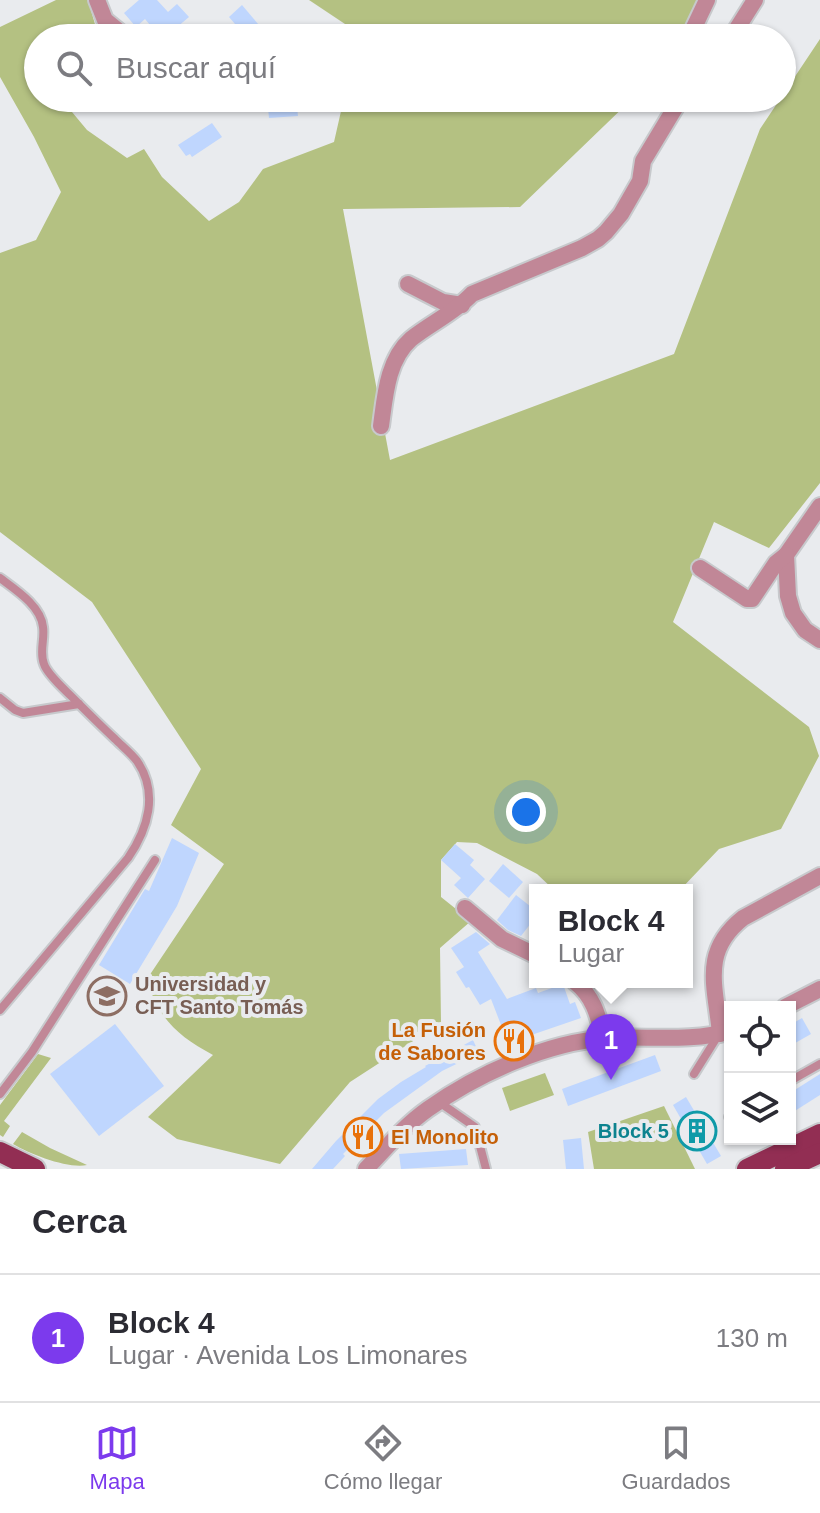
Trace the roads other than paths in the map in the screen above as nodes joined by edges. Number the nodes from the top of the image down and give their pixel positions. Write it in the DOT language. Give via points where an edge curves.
graph roads {
  1 [pos="97,0"];
  2 [pos="707,0"];
  3 [pos="755,0"];
  4 [pos="110,24"];
  5 [pos="696,24"];
  6 [pos="740,24"];
  7 [pos="673,112"];
  8 [pos="408,284"];
  9 [pos="462,305"];
  10 [pos="381,426"];
  11 [pos="820,506"];
  12 [pos="786,555"];
  13 [pos="700,568"];
  14 [pos="0,578"];
  15 [pos="820,640"];
  16 [pos="0,698"];
  17 [pos="79,704"];
  18 [pos="155,860"];
  19 [pos="820,876"];
  20 [pos="465,908"];
  21 [pos="529,952"];
  22 [pos="582,988"];
  23 [pos="820,989"];
  24 [pos="796,1001"];
  25 [pos="0,1010"];
  26 [pos="724,1028"];
  27 [pos="724,1032"];
  28 [pos="724,1033"];
  29 [pos="604,1039"];
  30 [pos="820,1064"];
  31 [pos="694,1074"];
  32 [pos="796,1078"];
  33 [pos="0,1094"];
  34 [pos="439,1102"];
  35 [pos="820,1134"];
  36 [pos="0,1152"];
  37 [pos="820,1153"];
  38 [pos="795,1167"];
  39 [pos="35,1169"];
  40 [pos="366,1169"];
  41 [pos="486,1169"];
  42 [pos="747,1169"];
  1 -- 4 [label="street"];
  2 -- 5 [label="street"];
  3 -- 6 [label="street"];
  7 -- 9 [label="street" via="643,161 640,181 606,232 582,248 472,294"];
  8 -- 9 [label="street" via="443,302"];
  9 -- 10 [label="street" via="409,341 393,365"];
  11 -- 12 [label="street"];
  12 -- 13 [label="street" via="752,599"];
  12 -- 15 [label="street" via="793,613"];
  14 -- 17 [label="lane" via="35,607 43,625 44,665"];
  16 -- 17 [label="lane" via="23,713"];
  17 -- 25 [label="lane" via="136,761 145,777 145,828 128,858"];
  18 -- 33 [label="lane"];
  19 -- 26 [label="street" via="743,918 721,942 713,980"];
  20 -- 21 [label="street" via="502,939"];
  22 -- 29 [label="street" via="593,1002"];
  23 -- 24 [label="street"];
  27 -- 29 [label="street"];
  28 -- 31 [label="lane"];
  29 -- 34 [label="street" via="512,1063"];
  30 -- 32 [label="lane"];
  34 -- 40 [label="street"];
  34 -- 41 [label="lane" via="475,1127"];
  35 -- 42 [label="main road"];
  36 -- 39 [label="main road"];
  37 -- 38 [label="main road"];
}
